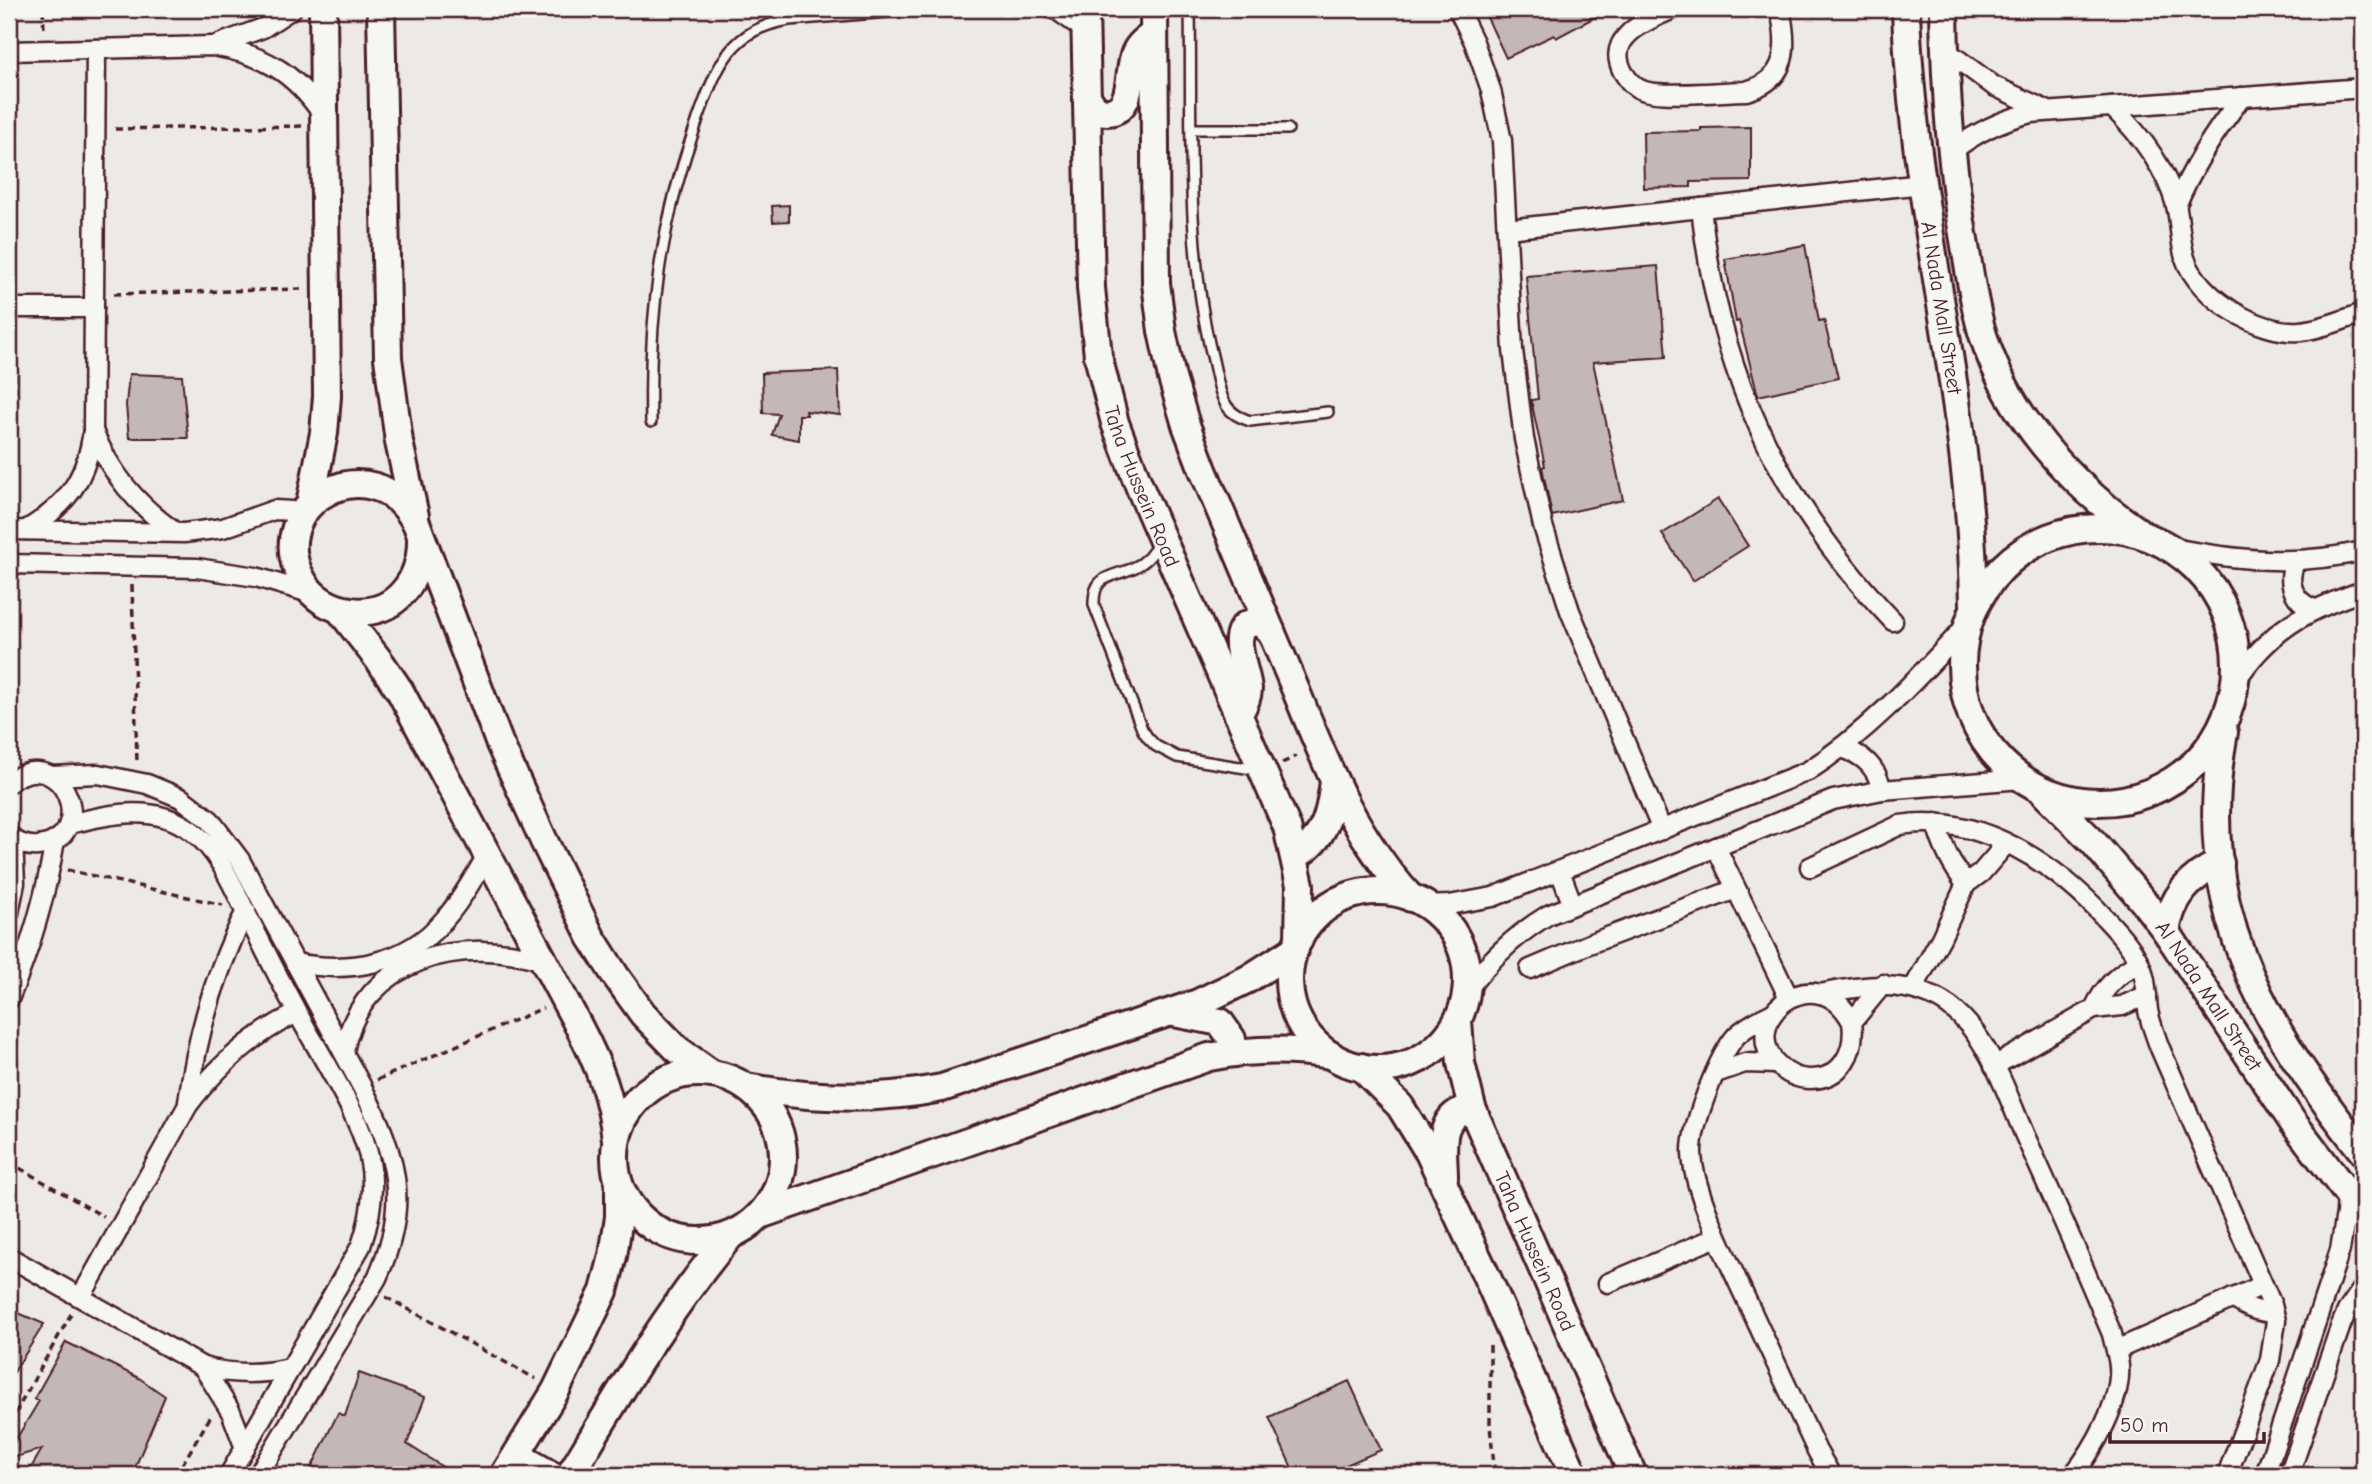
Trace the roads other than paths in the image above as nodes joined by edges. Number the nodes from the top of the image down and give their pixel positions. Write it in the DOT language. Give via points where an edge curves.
graph roads {
  1 [pos="292,9"];
  2 [pos="323,9"];
  3 [pos="381,9"];
  4 [pos="926,9"];
  5 [pos="1039,9"];
  6 [pos="1085,9"];
  7 [pos="1190,9"];
  8 [pos="1458,9"];
  9 [pos="1673,9"];
  10 [pos="1780,9"];
  11 [pos="1906,9"];
  12 [pos="1944,9"];
  13 [pos="1154,21"];
  14 [pos="1085,37"];
  15 [pos="212,46"];
  16 [pos="96,49"];
  17 [pos="1945,50"];
  18 [pos="9,51"];
  19 [pos="2363,88"];
  20 [pos="1087,96"];
  21 [pos="2242,97"];
  22 [pos="2112,107"];
  23 [pos="2049,111"];
  24 [pos="324,121"];
  25 [pos="1192,129"];
  26 [pos="1288,129"];
  27 [pos="1951,152"];
  28 [pos="1923,184"];
  29 [pos="2176,206"];
  30 [pos="1701,208"];
  31 [pos="1507,229"];
  32 [pos="94,301"];
  33 [pos="11,308"];
  34 [pos="2363,313"];
  35 [pos="1328,412"];
  36 [pos="651,422"];
  37 [pos="93,430"];
  38 [pos="306,510"];
  39 [pos="17,530"];
  40 [pos="419,531"];
  41 [pos="175,532"];
  42 [pos="1161,536"];
  43 [pos="2157,542"];
  44 [pos="2363,551"];
  45 [pos="2295,562"];
  46 [pos="9,564"];
  47 [pos="2363,591"];
  48 [pos="314,594"];
  49 [pos="339,609"];
  50 [pos="2314,609"];
  51 [pos="1971,615"];
  52 [pos="1893,621"];
  53 [pos="1271,631"];
  54 [pos="2235,682"];
  55 [pos="1238,715"];
  56 [pos="2226,720"];
  57 [pos="1842,748"];
  58 [pos="1264,771"];
  59 [pos="51,776"];
  60 [pos="12,777"];
  61 [pos="1334,781"];
  62 [pos="2031,784"];
  63 [pos="1882,790"];
  64 [pos="1936,823"];
  65 [pos="69,824"];
  66 [pos="1662,830"];
  67 [pos="11,838"];
  68 [pos="55,841"];
  69 [pos="2006,844"];
  70 [pos="1716,847"];
  71 [pos="488,854"];
  72 [pos="1295,856"];
  73 [pos="2220,863"];
  74 [pos="1810,867"];
  75 [pos="1560,871"];
  76 [pos="1966,884"];
  77 [pos="1736,889"];
  78 [pos="1419,902"];
  79 [pos="1572,903"];
  80 [pos="246,911"];
  81 [pos="9,912"];
  82 [pos="2166,931"];
  83 [pos="1297,944"];
  84 [pos="411,958"];
  85 [pos="544,961"];
  86 [pos="295,962"];
  87 [pos="2139,963"];
  88 [pos="1530,970"];
  89 [pos="1883,984"];
  90 [pos="1913,989"];
  91 [pos="1467,990"];
  92 [pos="1820,994"];
  93 [pos="2147,995"];
  94 [pos="1788,998"];
  95 [pos="9,999"];
  96 [pos="2094,1009"];
  97 [pos="297,1013"];
  98 [pos="1172,1013"];
  99 [pos="1773,1013"];
  100 [pos="1458,1021"];
  101 [pos="1852,1022"];
  102 [pos="344,1051"];
  103 [pos="1233,1053"];
  104 [pos="1331,1055"];
  105 [pos="1777,1064"];
  106 [pos="1994,1066"];
  107 [pos="1362,1068"];
  108 [pos="1716,1073"];
  109 [pos="712,1074"];
  110 [pos="746,1087"];
  111 [pos="188,1105"];
  112 [pos="1472,1108"];
  113 [pos="616,1139"];
  114 [pos="2357,1144"];
  115 [pos="2321,1160"];
  116 [pos="619,1183"];
  117 [pos="1444,1185"];
  118 [pos="2355,1204"];
  119 [pos="371,1212"];
  120 [pos="760,1215"];
  121 [pos="396,1218"];
  122 [pos="731,1235"];
  123 [pos="1717,1237"];
  124 [pos="9,1257"];
  125 [pos="1608,1283"];
  126 [pos="2263,1286"];
  127 [pos="2363,1288"];
  128 [pos="80,1297"];
  129 [pos="2234,1298"];
  130 [pos="2274,1314"];
  131 [pos="2116,1350"];
  132 [pos="203,1367"];
  133 [pos="290,1368"];
  134 [pos="245,1448"];
  135 [pos="511,1465"];
  136 [pos="229,1475"];
  137 [pos="258,1475"];
  138 [pos="551,1475"];
  139 [pos="570,1475"];
  140 [pos="1574,1475"];
  141 [pos="1633,1475"];
  142 [pos="1831,1475"];
  143 [pos="2073,1475"];
  144 [pos="2227,1475"];
  145 [pos="2265,1475"];
  146 [pos="2288,1475"];
  1 -- 15 [label="street" via="245,36"];
  2 -- 24 [label="street"];
  3 -- 40 [label="street" via="388,358 399,442"];
  4 -- 36 [label="lane" via="771,23 754,30 727,55 688,146 667,223 652,329"];
  5 -- 14 [label="lane"];
  6 -- 14 [label="street, Taha Hussein Road"];
  7 -- 25 [label="lane"];
  8 -- 31 [label="street" via="1491,90 1502,141"];
  9 -- 10 [label="street" via="1636,25 1625,36 1621,67 1628,81 1641,90 1657,94 1758,88 1769,81 1783,60"];
  11 -- 28 [label="street, Al Nada Mall Street"];
  12 -- 17 [label="street, Al Nada Mall Street"];
  13 -- 20 [label="street" via="1136,51 1121,106 1101,111"];
  13 -- 53 [label="street" via="1156,283 1162,331 1186,425"];
  14 -- 20 [label="street, Taha Hussein Road"];
  15 -- 16 [label="street"];
  15 -- 24 [label="street" via="246,53 277,67 311,97"];
  16 -- 18 [label="street"];
  16 -- 32 [label="street"];
  17 -- 23 [label="street" via="1994,86"];
  17 -- 27 [label="street, Al Nada Mall Street"];
  19 -- 21 [label="street"];
  20 -- 42 [label="street, Taha Hussein Road" via="1091,288 1098,356 1115,423"];
  21 -- 22 [label="street"];
  21 -- 29 [label="street" via="2204,148"];
  22 -- 23 [label="street"];
  22 -- 29 [label="street" via="2151,152"];
  23 -- 27 [label="street" via="1997,123"];
  24 -- 38 [label="street" via="327,396 324,433"];
  25 -- 26 [label="lane"];
  25 -- 35 [label="lane" via="1198,283 1223,401 1250,421"];
  27 -- 43 [label="street, Al Nada Mall Street" via="1969,271 1995,365 2028,423 2070,475"];
  28 -- 30 [label="street"];
  28 -- 51 [label="street, Al Nada Mall Street" via="1968,483"];
  29 -- 34 [label="street" via="2186,260 2206,289 2233,312 2266,326 2302,331"];
  30 -- 31 [label="street"];
  30 -- 52 [label="street" via="1721,322 1756,422 1812,523 1843,566"];
  31 -- 66 [label="street" via="1513,350 1524,439 1543,526 1570,611"];
  32 -- 33 [label="street"];
  32 -- 37 [label="street"];
  37 -- 39 [label="street" via="90,452 76,484 54,511"];
  37 -- 41 [label="street" via="125,488"];
  38 -- 40 [label="street" via="334,488 362,484 390,492 411,512"];
  38 -- 41 [label="street" via="274,510 223,528"];
  38 -- 48 [label="street" via="293,542 294,557"];
  39 -- 41 [label="street"];
  40 -- 49 [label="street" via="419,567 399,596 367,611"];
  40 -- 109 [label="street" via="499,742 591,937 643,1014 677,1049"];
  42 -- 55 [label="street, Taha Hussein Road"];
  42 -- 58 [label="lane" via="1148,558 1132,569 1103,578 1094,597 1142,729 1156,746 1177,757"];
  43 -- 45 [label="street" via="2227,558"];
  43 -- 51 [label="street" via="2109,529 2048,538 2005,565 1985,588"];
  43 -- 54 [label="street, Al Nada Mall Street" via="2198,571 2221,604 2234,642"];
  44 -- 45 [label="street"];
  45 -- 50 [label="street" via="2290,578 2294,594"];
  46 -- 48 [label="street" via="197,568 256,577"];
  47 -- 50 [label="street"];
  48 -- 49 [label="street"];
  49 -- 71 [label="street" via="400,691"];
  50 -- 54 [label="street" via="2271,638"];
  51 -- 57 [label="street" via="1884,712"];
  51 -- 62 [label="street, Al Nada Mall Street" via="1961,675 1969,711 1986,744 2003,764"];
  53 -- 55 [label="street" via="1251,623 1239,634 1248,690"];
  53 -- 61 [label="street"];
  54 -- 56 [label="street, Al Nada Mall Street"];
  55 -- 58 [label="street, Taha Hussein Road"];
  56 -- 62 [label="street" via="2190,768 2138,797 2078,801"];
  56 -- 73 [label="street, Al Nada Mall Street" via="2215,810"];
  57 -- 63 [label="street" via="1869,763"];
  57 -- 66 [label="street" via="1808,771"];
  58 -- 72 [label="street, Taha Hussein Road"];
  59 -- 60 [label="street" via="30,772"];
  59 -- 65 [label="street" via="67,791 72,813"];
  59 -- 86 [label="street" via="98,774 137,781 181,798 210,820 240,860"];
  61 -- 72 [label="street" via="1325,827 1311,846"];
  61 -- 78 [label="street" via="1371,849 1388,873"];
  62 -- 63 [label="street"];
  62 -- 82 [label="street, Al Nada Mall Street" via="2094,843"];
  63 -- 70 [label="street" via="1833,800"];
  64 -- 69 [label="street"];
  64 -- 74 [label="street" via="1900,825"];
  64 -- 76 [label="street" via="1952,866"];
  65 -- 68 [label="street"];
  65 -- 80 [label="street" via="133,812 174,821 192,831 216,856"];
  66 -- 75 [label="street"];
  67 -- 68 [label="street" via="34,847"];
  67 -- 81 [label="street" via="15,883"];
  68 -- 95 [label="street" via="32,940"];
  69 -- 76 [label="street"];
  69 -- 87 [label="street" via="2046,865 2076,888 2120,934"];
  70 -- 77 [label="street"];
  70 -- 79 [label="street"];
  71 -- 84 [label="street" via="456,906"];
  71 -- 85 [label="street"];
  72 -- 83 [label="street, Taha Hussein Road" via="1300,885"];
  73 -- 82 [label="street" via="2182,889"];
  73 -- 114 [label="street, Al Nada Mall Street" via="2224,899 2252,984 2273,1024"];
  75 -- 78 [label="street" via="1472,902"];
  75 -- 79 [label="street"];
  76 -- 90 [label="street"];
  77 -- 88 [label="street"];
  77 -- 94 [label="street"];
  78 -- 83 [label="street" via="1379,892 1347,897 1319,914"];
  78 -- 91 [label="street" via="1450,928 1459,942"];
  79 -- 91 [label="street" via="1516,936"];
  80 -- 97 [label="street"];
  80 -- 111 [label="street" via="213,987"];
  82 -- 115 [label="street, Al Nada Mall Street"];
  83 -- 98 [label="street" via="1236,986"];
  83 -- 104 [label="street" via="1289,983 1292,1000 1306,1032"];
  84 -- 85 [label="street" via="474,950"];
  84 -- 86 [label="street" via="353,967"];
  84 -- 102 [label="street" via="366,999 352,1019"];
  85 -- 113 [label="street" via="605,1082"];
  86 -- 102 [label="street"];
  87 -- 93 [label="street"];
  87 -- 96 [label="street" via="2117,976"];
  89 -- 90 [label="street"];
  89 -- 92 [label="street"];
  89 -- 101 [label="street"];
  90 -- 106 [label="street" via="1948,1006 1966,1022"];
  91 -- 100 [label="street"];
  92 -- 94 [label="street"];
  92 -- 101 [label="street" via="1839,1004"];
  93 -- 96 [label="street" via="2122,1006"];
  93 -- 126 [label="street" via="2159,1046"];
  94 -- 99 [label="street"];
  96 -- 106 [label="street"];
  97 -- 111 [label="street" via="244,1045"];
  97 -- 119 [label="street" via="363,1138 372,1174"];
  98 -- 103 [label="street" via="1220,1022 1232,1039"];
  98 -- 110 [label="street" via="942,1088 909,1094 811,1097"];
  99 -- 105 [label="street" via="1766,1034"];
  99 -- 108 [label="street" via="1737,1036"];
  100 -- 107 [label="street" via="1438,1047 1417,1060 1394,1068"];
  100 -- 112 [label="street, Taha Hussein Road" via="1461,1063"];
  101 -- 105 [label="street" via="1850,1054 1826,1076 1805,1079"];
  102 -- 121 [label="street" via="392,1157"];
  103 -- 104 [label="street" via="1282,1049"];
  103 -- 120 [label="street" via="1172,1069"];
  104 -- 107 [label="street"];
  105 -- 108 [label="street" via="1745,1063"];
  106 -- 131 [label="street" via="2068,1228"];
  107 -- 117 [label="street" via="1400,1106"];
  108 -- 123 [label="street" via="1701,1108 1692,1153"];
  109 -- 110 [label="street"];
  109 -- 113 [label="street" via="676,1076 651,1088 631,1106"];
  110 -- 120 [label="street" via="771,1113 782,1148 779,1184"];
  111 -- 128 [label="street"];
  112 -- 117 [label="street" via="1455,1113 1446,1125"];
  112 -- 141 [label="street, Taha Hussein Road"];
  113 -- 116 [label="street"];
  114 -- 115 [label="street"];
  115 -- 118 [label="street, Al Nada Mall Street"];
  116 -- 122 [label="street" via="636,1212 663,1233 696,1241"];
  116 -- 135 [label="street" via="619,1217 604,1291 556,1390"];
  117 -- 140 [label="street"];
  118 -- 145 [label="street" via="2346,1213 2340,1250"];
  119 -- 121 [label="street"];
  119 -- 133 [label="street" via="353,1262"];
  120 -- 122 [label="street"];
  121 -- 137 [label="street" via="386,1259 371,1288"];
  122 -- 139 [label="street" via="657,1333"];
  123 -- 125 [label="street"];
  123 -- 142 [label="street"];
  124 -- 128 [label="street"];
  126 -- 129 [label="street"];
  126 -- 130 [label="street"];
  127 -- 146 [label="street" via="2341,1325"];
  128 -- 132 [label="street"];
  129 -- 130 [label="street" via="2245,1307"];
  129 -- 131 [label="street"];
  130 -- 144 [label="street" via="2270,1360"];
  131 -- 143 [label="street" via="2118,1386 2111,1407"];
  132 -- 133 [label="street" via="246,1374"];
  132 -- 134 [label="street" via="223,1395"];
  133 -- 134 [label="street"];
  134 -- 136 [label="street"];
  135 -- 138 [label="street"];
}
